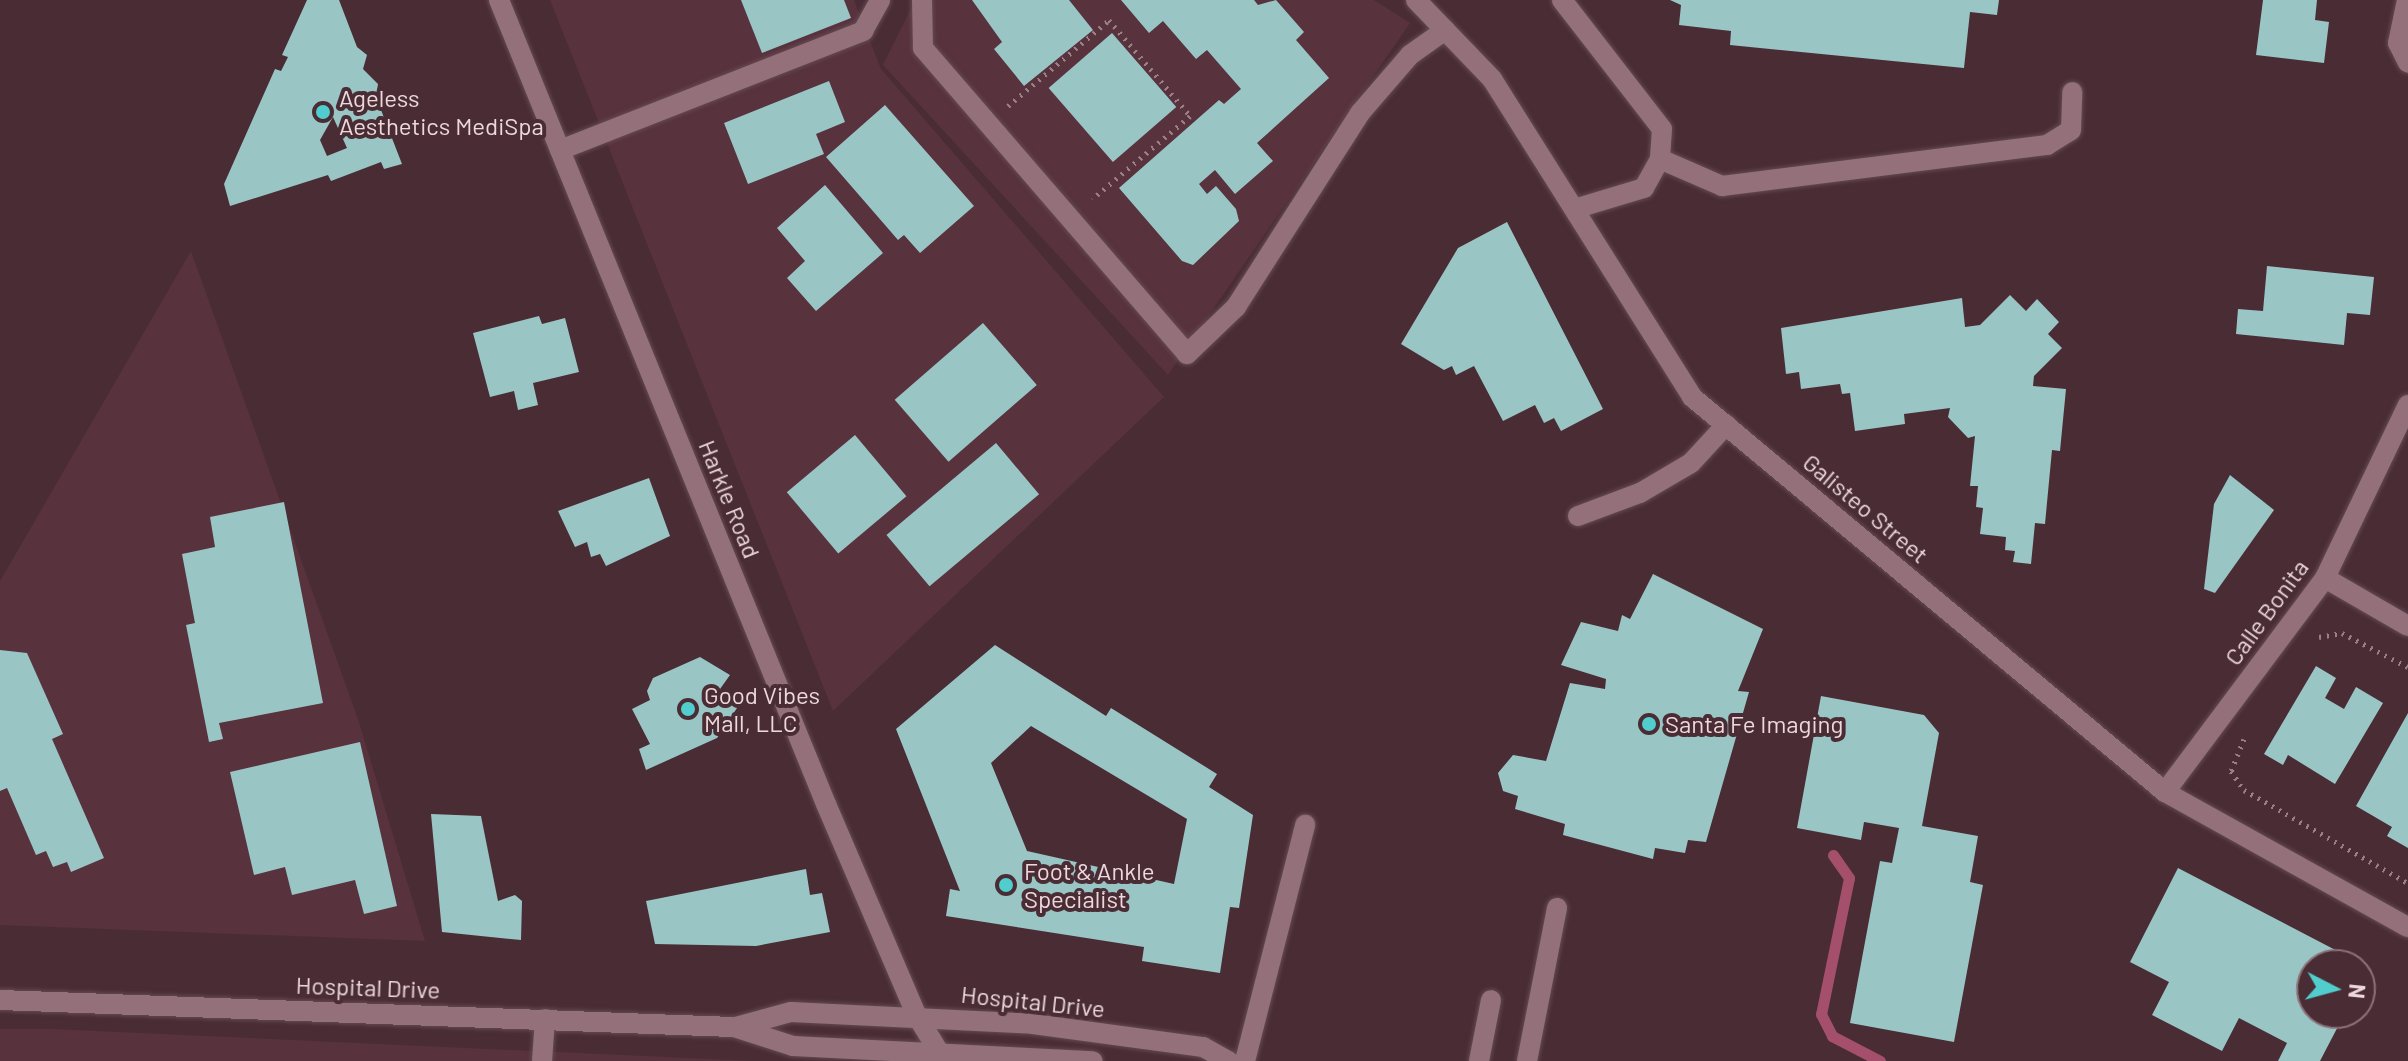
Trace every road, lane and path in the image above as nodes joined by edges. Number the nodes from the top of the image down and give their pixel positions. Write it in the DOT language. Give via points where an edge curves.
graph roads {
  1 [pos="499,0"];
  2 [pos="880,0"];
  3 [pos="922,0"];
  4 [pos="1416,0"];
  5 [pos="1562,0"];
  6 [pos="2407,0"];
  7 [pos="1445,30"];
  8 [pos="2408,63"];
  9 [pos="2072,92"];
  10 [pos="988,123"];
  11 [pos="560,150"];
  12 [pos="1660,159"];
  13 [pos="1574,209"];
  14 [pos="1070,218"];
  15 [pos="2408,405"];
  16 [pos="1726,425"];
  17 [pos="1578,516"];
  18 [pos="2325,578"];
  19 [pos="2408,626"];
  20 [pos="2311,647"];
  21 [pos="2408,667"];
  22 [pos="2251,729"];
  23 [pos="2165,792"];
  24 [pos="1305,825"];
  25 [pos="2408,883"];
  26 [pos="1557,908"];
  27 [pos="2408,927"];
  28 [pos="0,1000"];
  29 [pos="1491,1000"];
  30 [pos="917,1016"];
  31 [pos="545,1019"];
  32 [pos="734,1027"];
  33 [pos="903,1056"];
  34 [pos="938,1057"];
  35 [pos="542,1061"];
  36 [pos="1093,1061"];
  37 [pos="1228,1061"];
  38 [pos="1245,1061"];
  39 [pos="1479,1061"];
  40 [pos="1527,1061"];
  1 -- 11 [label="street, Harkle Road"];
  2 -- 11 [label="street" via="863,31"];
  3 -- 10 [label="street" via="923,48"];
  4 -- 7 [label="street, Galisteo Street"];
  5 -- 12 [label="street" via="1662,129"];
  6 -- 8 [label="street" via="2398,43"];
  7 -- 13 [label="street, Galisteo Street" via="1492,79"];
  7 -- 14 [label="street" via="1410,55 1360,113 1236,307 1187,354"];
  9 -- 12 [label="street" via="2071,130 2047,145 1722,186"];
  10 -- 14 [label="street"];
  10 -- 14 [label="path" via="1109,20 1190,116"];
  11 -- 30 [label="street, Harkle Road"];
  12 -- 13 [label="street" via="1644,188"];
  13 -- 16 [label="street, Galisteo Street" via="1692,397"];
  15 -- 18 [label="street, Calle Bonita"];
  16 -- 17 [label="street" via="1691,463 1640,493"];
  16 -- 23 [label="street, Galisteo Street"];
  18 -- 19 [label="street"];
  18 -- 23 [label="street, Calle Bonita"];
  20 -- 21 [label="path" via="2320,636 2342,633"];
  22 -- 25 [label="path" via="2231,771 2244,790"];
  23 -- 27 [label="street, Galisteo Street"];
  24 -- 38 [label="street"];
  26 -- 40 [label="street"];
  28 -- 31 [label="street, Hospital Drive"];
  29 -- 39 [label="street"];
  30 -- 32 [label="street, Hospital Drive" via="791,1012"];
  30 -- 33 [label="street"];
  30 -- 34 [label="street, Harkle Road"];
  30 -- 37 [label="street, Hospital Drive" via="1033,1024 1203,1047"];
  31 -- 32 [label="street, Hospital Drive"];
  31 -- 35 [label="street"];
  32 -- 33 [label="street, Hospital Drive" via="793,1046"];
  33 -- 34 [label="street, Hospital Drive"];
  34 -- 36 [label="street, Hospital Drive"];
}
